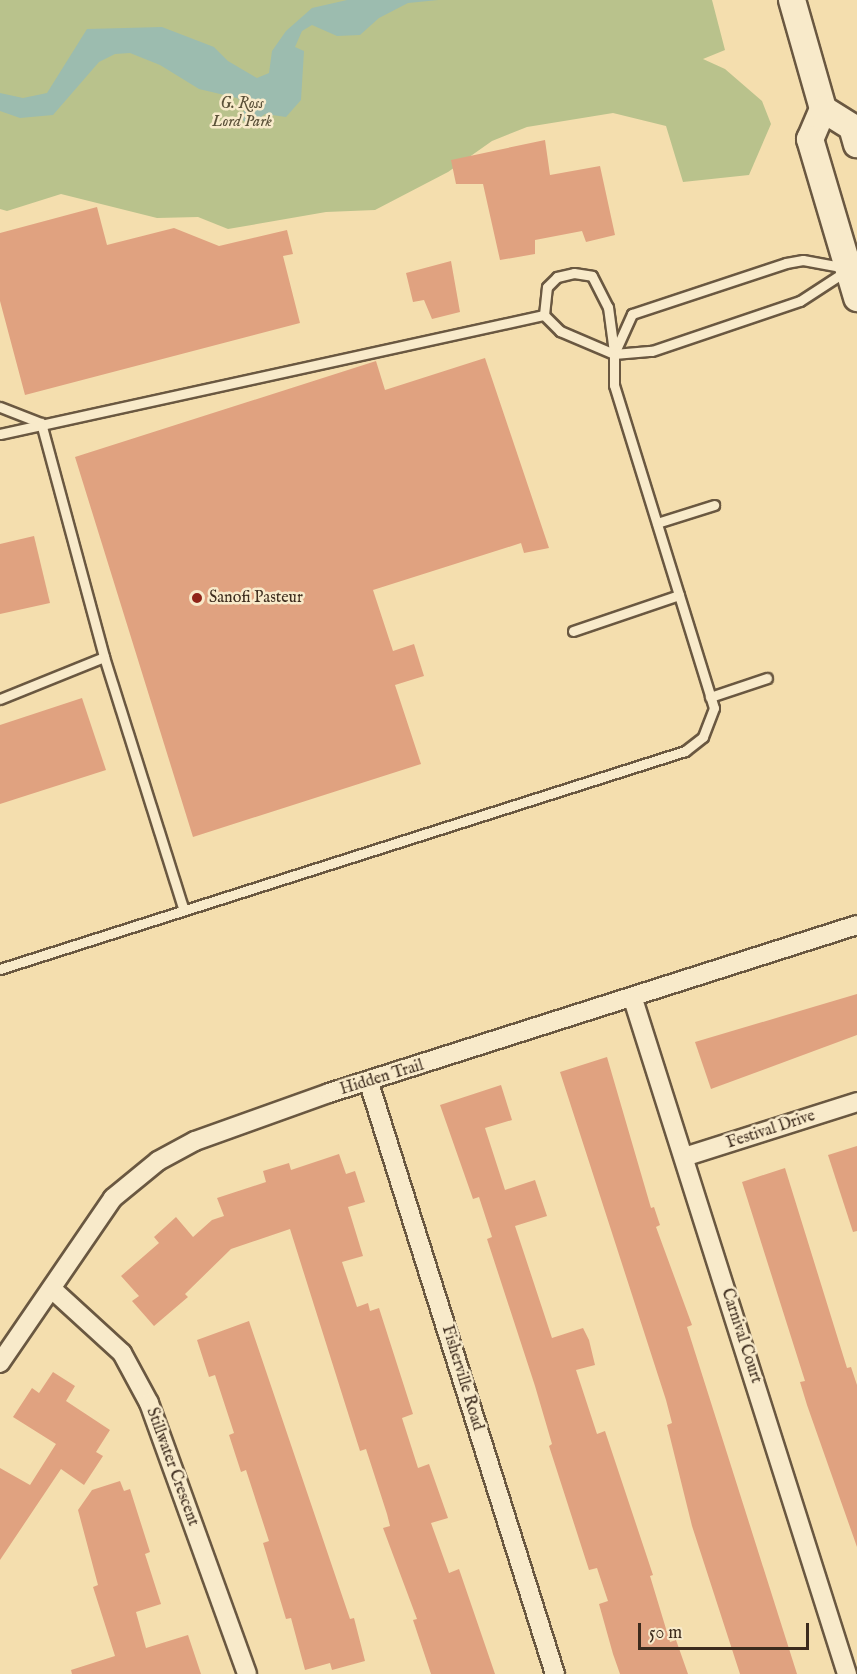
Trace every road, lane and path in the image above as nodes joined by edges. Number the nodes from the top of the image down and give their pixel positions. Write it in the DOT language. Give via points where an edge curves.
graph roads {
  1 [pos="792,0"];
  2 [pos="823,108"];
  3 [pos="857,144"];
  4 [pos="854,268"];
  5 [pos="857,298"];
  6 [pos="544,315"];
  7 [pos="614,354"];
  8 [pos="0,407"];
  9 [pos="41,423"];
  10 [pos="0,434"];
  11 [pos="714,505"];
  12 [pos="657,523"];
  13 [pos="679,595"];
  14 [pos="573,631"];
  15 [pos="104,657"];
  16 [pos="767,678"];
  17 [pos="710,697"];
  18 [pos="0,699"];
  19 [pos="184,910"];
  20 [pos="857,925"];
  21 [pos="0,969"];
  22 [pos="633,999"];
  23 [pos="369,1083"];
  24 [pos="857,1102"];
  25 [pos="684,1157"];
  26 [pos="52,1289"];
  27 [pos="0,1363"];
  28 [pos="247,1674"];
  29 [pos="555,1674"];
  30 [pos="848,1674"];
  1 -- 2 [label="main road"];
  2 -- 3 [label="main road" via="852,127"];
  2 -- 4 [label="main road" via="810,139"];
  4 -- 5 [label="main road"];
  4 -- 7 [label="lane" via="800,301 652,351"];
  4 -- 7 [label="lane" via="802,260 786,263 632,314"];
  6 -- 7 [label="lane" via="560,331"];
  6 -- 7 [label="lane" via="547,287 558,277 574,273 592,276 608,306"];
  6 -- 9 [label="lane"];
  7 -- 12 [label="lane" via="614,385"];
  8 -- 9 [label="lane"];
  9 -- 10 [label="lane"];
  9 -- 15 [label="lane"];
  11 -- 12 [label="lane"];
  12 -- 13 [label="lane"];
  13 -- 14 [label="lane"];
  13 -- 17 [label="lane"];
  15 -- 18 [label="lane"];
  15 -- 19 [label="lane"];
  16 -- 17 [label="lane"];
  17 -- 19 [label="lane" via="714,708 703,736 685,751"];
  19 -- 21 [label="lane"];
  20 -- 22 [label="street, Hidden Trail"];
  22 -- 23 [label="street, Hidden Trail"];
  22 -- 25 [label="street, Carnival Court"];
  23 -- 26 [label="street, Hidden Trail" via="329,1093 195,1141 158,1161 113,1198"];
  23 -- 29 [label="street, Fisherville Road"];
  24 -- 25 [label="street, Festival Drive"];
  25 -- 30 [label="street, Carnival Court"];
  26 -- 27 [label="street, Hidden Trail"];
  26 -- 28 [label="street, Stillwater Crescent" via="122,1353 149,1403"];
}
